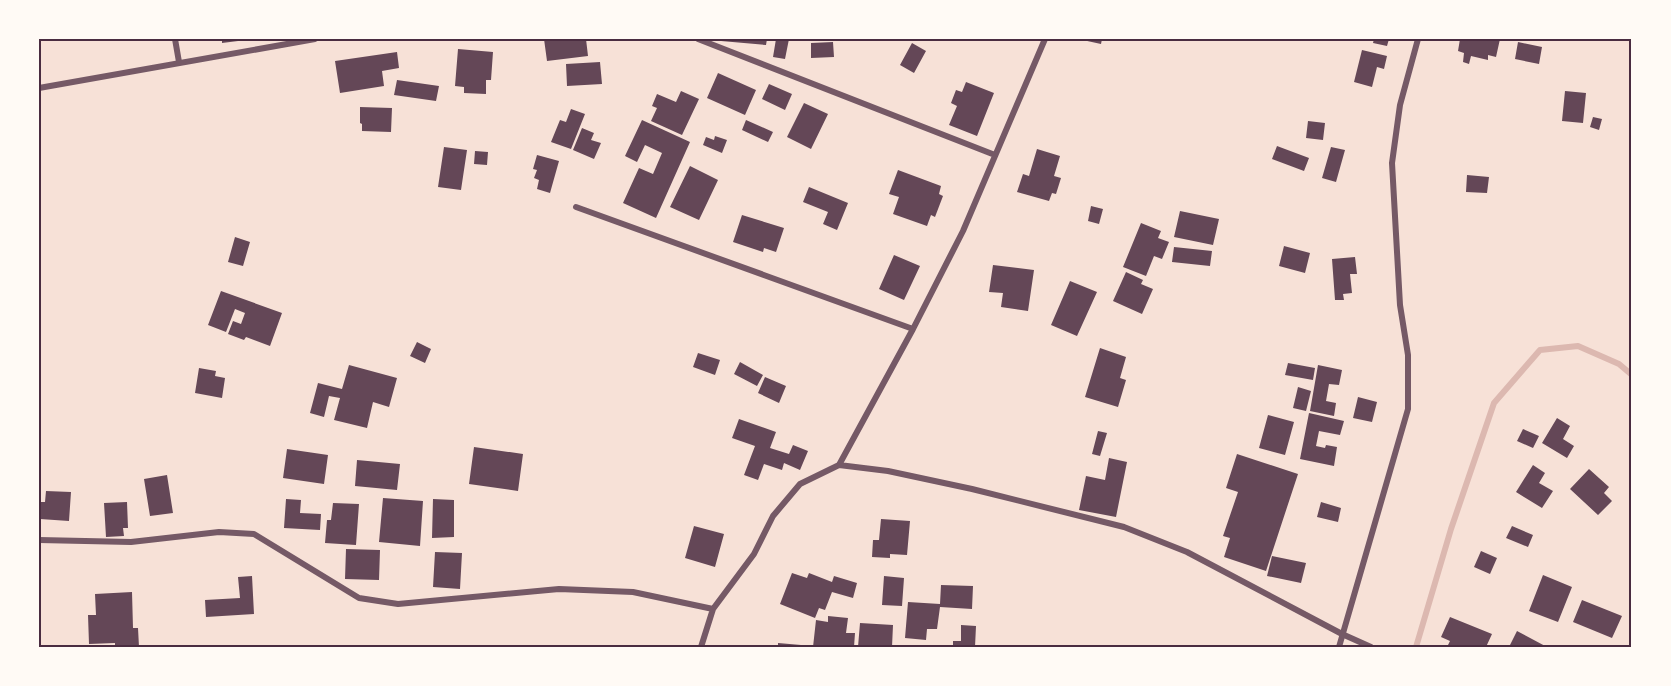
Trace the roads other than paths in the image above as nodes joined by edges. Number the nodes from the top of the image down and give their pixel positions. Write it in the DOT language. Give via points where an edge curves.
graph roads {
  1 [pos="175,39"];
  2 [pos="315,39"];
  3 [pos="698,39"];
  4 [pos="1045,39"];
  5 [pos="1418,39"];
  6 [pos="179,62"];
  7 [pos="39,88"];
  8 [pos="996,155"];
  9 [pos="576,207"];
  10 [pos="913,329"];
  11 [pos="839,465"];
  12 [pos="39,540"];
  13 [pos="713,609"];
  14 [pos="1342,634"];
  15 [pos="701,647"];
  16 [pos="1339,647"];
  17 [pos="1371,647"];
  1 -- 6 [label="street"];
  2 -- 6 [label="street"];
  3 -- 8 [label="street"];
  4 -- 8 [label="street"];
  5 -- 14 [label="street" via="1400,105 1392,163 1400,305 1408,355 1408,409"];
  6 -- 7 [label="street"];
  8 -- 10 [label="street"];
  9 -- 10 [label="street"];
  10 -- 11 [label="street"];
  11 -- 13 [label="street" via="800,484 773,516 754,554"];
  11 -- 14 [label="street" via="972,489 1124,527 1187,552"];
  12 -- 13 [label="street" via="131,542 236,531 255,534 359,598 398,604 559,589 633,592"];
  13 -- 15 [label="street"];
  14 -- 16 [label="street"];
  14 -- 17 [label="street"];
}
